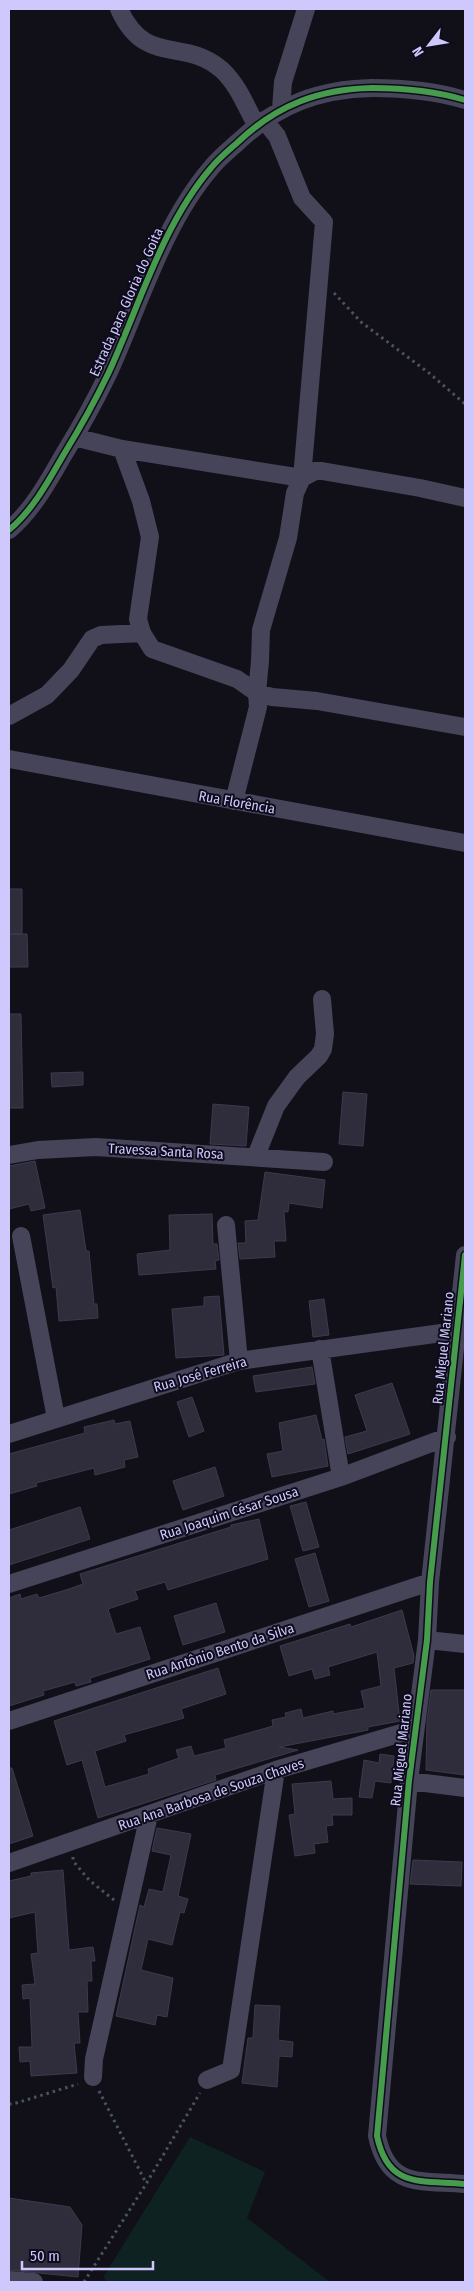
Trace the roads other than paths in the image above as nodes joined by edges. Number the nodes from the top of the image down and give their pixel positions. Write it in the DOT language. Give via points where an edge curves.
graph roads {
  1 [pos="119,9"];
  2 [pos="306,9"];
  3 [pos="465,100"];
  4 [pos="281,109"];
  5 [pos="260,122"];
  6 [pos="74,437"];
  7 [pos="122,449"];
  8 [pos="302,478"];
  9 [pos="465,498"];
  10 [pos="9,530"];
  11 [pos="142,633"];
  12 [pos="257,693"];
  13 [pos="9,716"];
  14 [pos="465,726"];
  15 [pos="9,759"];
  16 [pos="234,801"];
  17 [pos="465,843"];
  18 [pos="322,999"];
  19 [pos="9,1155"];
  20 [pos="256,1156"];
  21 [pos="324,1162"];
  22 [pos="226,1226"];
  23 [pos="20,1236"];
  24 [pos="465,1255"];
  25 [pos="456,1331"];
  26 [pos="320,1349"];
  27 [pos="239,1361"];
  28 [pos="56,1418"];
  29 [pos="9,1434"];
  30 [pos="446,1437"];
  31 [pos="342,1477"];
  32 [pos="430,1582"];
  33 [pos="9,1584"];
  34 [pos="427,1640"];
  35 [pos="465,1644"];
  36 [pos="9,1721"];
  37 [pos="415,1729"];
  38 [pos="276,1770"];
  39 [pos="409,1781"];
  40 [pos="465,1788"];
  41 [pos="149,1815"];
  42 [pos="9,1863"];
  43 [pos="92,2077"];
  44 [pos="207,2080"];
  45 [pos="465,2184"];
  46 [pos="9,2280"];
  47 [pos="34,2282"];
  1 -- 5 [label="street" via="130,30 140,40 196,55 221,70 235,84"];
  2 -- 4 [label="street" via="284,82"];
  3 -- 4 [label="street, Estrada para Gloria do Goita" via="400,88 356,89 323,94"];
  4 -- 5 [label="street, Estrada para Gloria do Goita"];
  5 -- 6 [label="street, Estrada para Gloria do Goita" via="211,168 190,197 165,241 107,375"];
  5 -- 8 [label="street" via="277,136 302,198 324,222"];
  6 -- 7 [label="street"];
  6 -- 10 [label="street, Estrada para Gloria do Goita" via="32,505"];
  7 -- 8 [label="street"];
  7 -- 11 [label="street" via="150,537 138,619"];
  8 -- 9 [label="street" via="322,471"];
  8 -- 12 [label="street" via="295,493 288,538 260,630"];
  11 -- 12 [label="street" via="152,649 237,679"];
  11 -- 13 [label="street" via="92,639 71,670 47,695"];
  12 -- 14 [label="street"];
  12 -- 16 [label="street" via="258,707"];
  15 -- 16 [label="street, Rua Florência"];
  16 -- 17 [label="street, Rua Florência"];
  18 -- 20 [label="street" via="323,1048 276,1106"];
  19 -- 20 [label="street, Travessa Santa Rosa" via="96,1147"];
  20 -- 21 [label="street, Travessa Santa Rosa"];
  22 -- 27 [label="street"];
  23 -- 28 [label="street"];
  24 -- 25 [label="street, Rua Miguel Mariano"];
  25 -- 26 [label="street, Rua José Ferreira"];
  25 -- 30 [label="street, Rua Miguel Mariano"];
  26 -- 27 [label="street, Rua José Ferreira"];
  26 -- 31 [label="street"];
  27 -- 28 [label="street, Rua José Ferreira"];
  28 -- 29 [label="street, Rua José Ferreira"];
  30 -- 31 [label="street, Rua Joaquim César Sousa"];
  30 -- 32 [label="street, Rua Miguel Mariano"];
  31 -- 33 [label="street, Rua Joaquim César Sousa"];
  32 -- 34 [label="street, Rua Miguel Mariano"];
  32 -- 36 [label="street, Rua Antônio Bento da Silva"];
  34 -- 35 [label="street"];
  34 -- 37 [label="street, Rua Miguel Mariano"];
  37 -- 38 [label="street, Rua Ana Barbosa de Souza Chaves"];
  37 -- 39 [label="street, Rua Miguel Mariano"];
  38 -- 41 [label="street, Rua Ana Barbosa de Souza Chaves"];
  38 -- 44 [label="street" via="231,2070"];
  39 -- 40 [label="street"];
  39 -- 45 [label="street, Rua Miguel Mariano" via="377,2136 381,2154 396,2174 409,2179"];
  41 -- 42 [label="street, Rua Ana Barbosa de Souza Chaves"];
  41 -- 43 [label="street"];
  46 -- 47 [label="street"];
}
